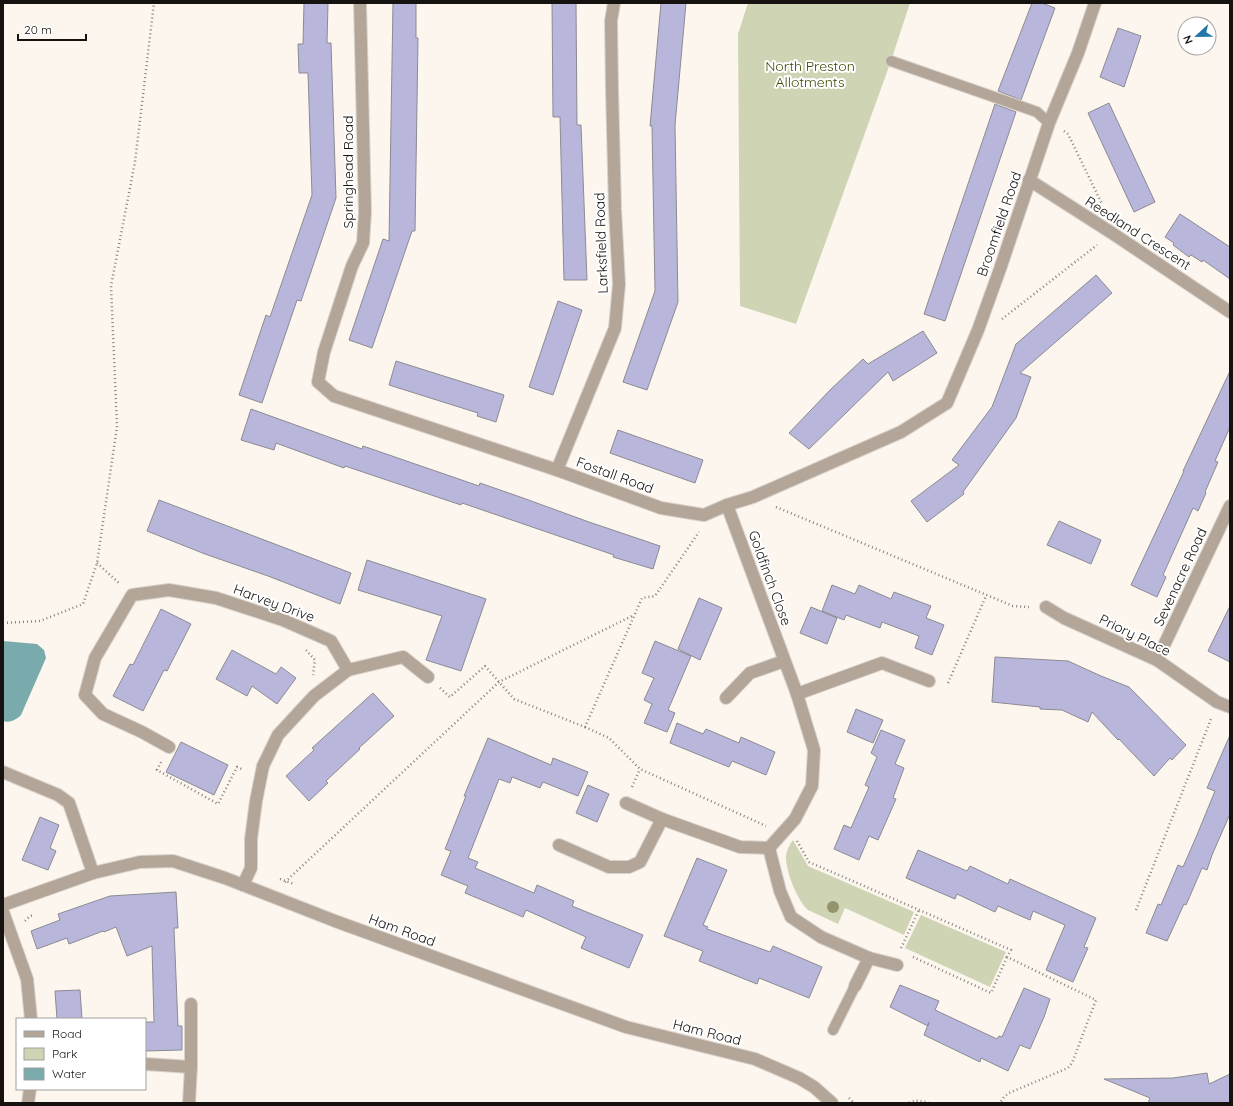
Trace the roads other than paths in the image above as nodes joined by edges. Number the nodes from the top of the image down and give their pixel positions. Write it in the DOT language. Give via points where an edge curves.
graph roads {
  1 [pos="360,3"];
  2 [pos="614,3"];
  3 [pos="1095,3"];
  4 [pos="891,61"];
  5 [pos="1049,123"];
  6 [pos="1029,180"];
  7 [pos="1230,312"];
  8 [pos="318,382"];
  9 [pos="557,470"];
  10 [pos="727,505"];
  11 [pos="1230,506"];
  12 [pos="1046,607"];
  13 [pos="784,660"];
  14 [pos="1157,660"];
  15 [pos="348,670"];
  16 [pos="428,677"];
  17 [pos="929,681"];
  18 [pos="797,694"];
  19 [pos="726,698"];
  20 [pos="1230,706"];
  21 [pos="169,747"];
  22 [pos="3,772"];
  23 [pos="626,803"];
  24 [pos="662,819"];
  25 [pos="559,845"];
  26 [pos="769,848"];
  27 [pos="93,873"];
  28 [pos="243,885"];
  29 [pos="3,905"];
  30 [pos="3,912"];
  31 [pos="869,958"];
  32 [pos="897,965"];
  33 [pos="855,986"];
  34 [pos="192,1004"];
  35 [pos="31,1018"];
  36 [pos="833,1030"];
  37 [pos="146,1064"];
  38 [pos="192,1067"];
  39 [pos="30,1090"];
  40 [pos="28,1103"];
  41 [pos="189,1103"];
  42 [pos="832,1103"];
  1 -- 8 [label="street, Springhead Road" via="365,212 363,243 352,266 324,352"];
  2 -- 9 [label="street, Larksfield Road" via="611,21 612,90 619,284 615,328"];
  3 -- 5 [label="street, Broomfield Road" via="1078,53"];
  4 -- 5 [label="lane" via="1037,112"];
  5 -- 6 [label="street, Broomfield Road"];
  6 -- 7 [label="street, Reedland Crescent"];
  6 -- 10 [label="street, Broomfield Road" via="978,330 947,403 901,432 753,497"];
  8 -- 9 [label="street, Fostall Road" via="334,396"];
  9 -- 10 [label="street, Fostall Road" via="661,508 704,515"];
  10 -- 13 [label="street, Goldfinch Close"];
  11 -- 14 [label="street, Sevenacre Road"];
  12 -- 14 [label="street, Priory Place" via="1064,618"];
  13 -- 18 [label="street, Goldfinch Close"];
  13 -- 19 [label="street" via="750,673"];
  14 -- 20 [label="street, Priory Place" via="1217,702"];
  15 -- 16 [label="street" via="403,657"];
  15 -- 21 [label="street, Harvey Drive" via="332,641 283,620 216,598 177,591 132,594 95,658 85,695 103,714"];
  15 -- 28 [label="street" via="314,696 278,735 263,766 251,839 251,868"];
  17 -- 18 [label="street" via="882,663"];
  18 -- 26 [label="street, Goldfinch Close" via="814,750 812,786 795,819"];
  22 -- 27 [label="street" via="58,795 69,803"];
  23 -- 24 [label="street"];
  24 -- 25 [label="street" via="640,862 629,867 609,867"];
  24 -- 26 [label="street" via="740,847"];
  26 -- 31 [label="street" via="780,891 792,917 821,937"];
  27 -- 28 [label="street, Ham Road" via="140,862 173,861"];
  27 -- 29 [label="street, Ham Road"];
  28 -- 42 [label="street, Ham Road" via="626,1027 755,1059 799,1078"];
  30 -- 35 [label="street" via="27,979"];
  31 -- 32 [label="street"];
  31 -- 33 [label="street"];
  33 -- 36 [label="lane"];
  34 -- 38 [label="street"];
  37 -- 38 [label="street"];
  38 -- 41 [label="street"];
  39 -- 40 [label="street"];
}
